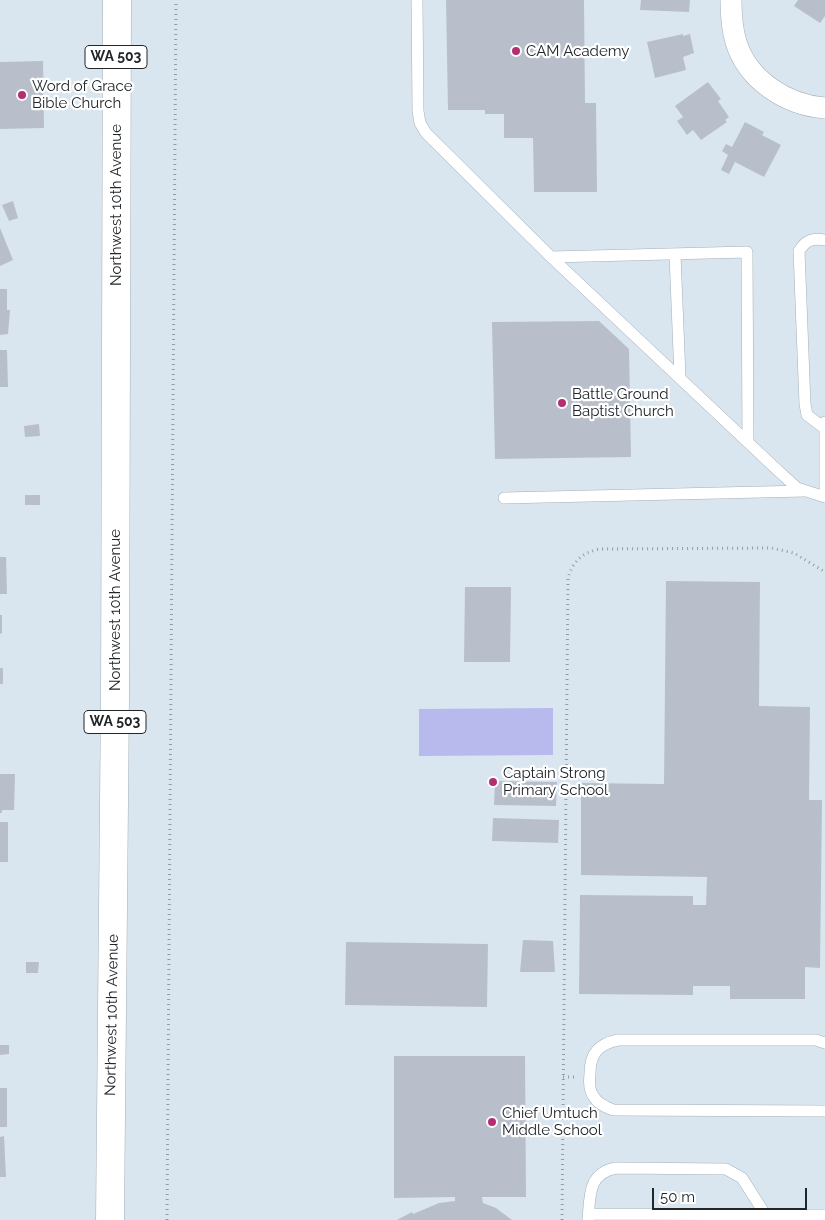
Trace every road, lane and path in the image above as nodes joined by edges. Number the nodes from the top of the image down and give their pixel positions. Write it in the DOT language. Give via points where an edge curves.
graph roads {
  1 [pos="116,0"];
  2 [pos="176,0"];
  3 [pos="417,0"];
  4 [pos="731,0"];
  5 [pos="825,108"];
  6 [pos="825,240"];
  7 [pos="675,256"];
  8 [pos="551,257"];
  9 [pos="680,377"];
  10 [pos="824,425"];
  11 [pos="748,442"];
  12 [pos="825,488"];
  13 [pos="805,491"];
  14 [pos="825,497"];
  15 [pos="504,498"];
  16 [pos="825,572"];
  17 [pos="825,1043"];
  18 [pos="825,1111"];
  19 [pos="765,1214"];
  20 [pos="825,1215"];
  21 [pos="588,1217"];
  22 [pos="110,1220"];
  23 [pos="167,1220"];
  24 [pos="562,1220"];
  1 -- 22 [label="main road, Northwest 10th Avenue / WA 503"];
  2 -- 23 [label="path"];
  3 -- 8 [label="lane" via="420,123 426,133"];
  4 -- 5 [label="street" via="736,44 747,64 780,95 803,105"];
  6 -- 10 [label="lane" via="809,240 799,251 805,404 807,415"];
  7 -- 8 [label="lane"];
  7 -- 9 [label="lane"];
  7 -- 11 [label="lane" via="747,252"];
  8 -- 9 [label="lane"];
  9 -- 11 [label="lane"];
  10 -- 12 [label="lane"];
  11 -- 13 [label="lane" via="797,488"];
  13 -- 14 [label="lane"];
  13 -- 15 [label="lane"];
  16 -- 24 [label="path" via="794,553 772,548 599,549 586,552 571,567 568,578"];
  17 -- 18 [label="lane" via="816,1040 606,1042 590,1060 589,1084 593,1097 602,1106 613,1110"];
  19 -- 20 [label="lane"];
  19 -- 21 [label="lane"];
  19 -- 21 [label="lane" via="735,1172 718,1168 608,1169 595,1179"];
}
